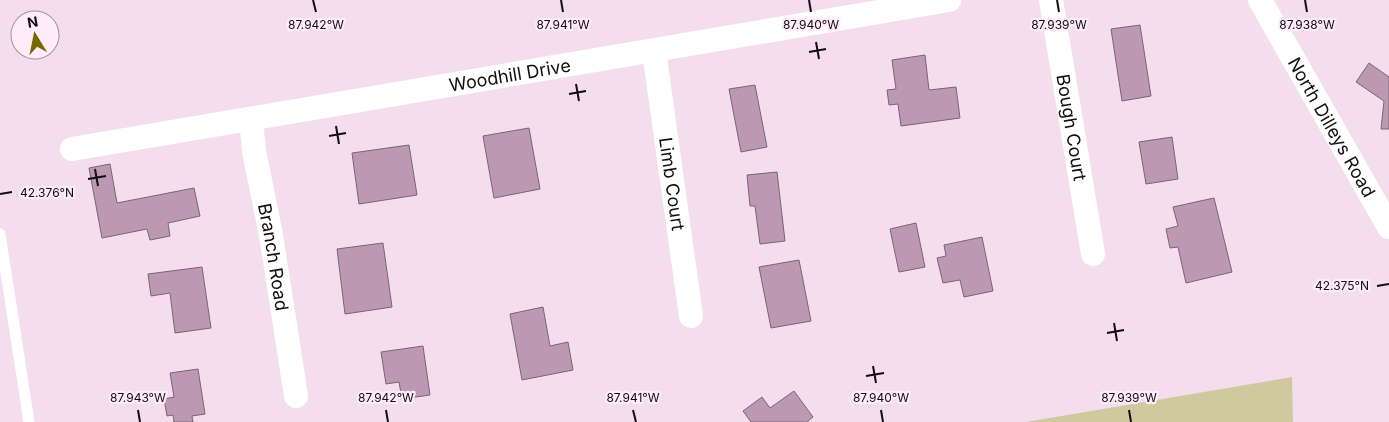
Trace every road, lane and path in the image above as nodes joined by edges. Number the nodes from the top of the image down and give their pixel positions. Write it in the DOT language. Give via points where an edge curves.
graph roads {
  1 [pos="948,0"];
  2 [pos="1051,0"];
  3 [pos="1260,0"];
  4 [pos="654,51"];
  5 [pos="252,119"];
  6 [pos="72,149"];
  7 [pos="1389,227"];
  8 [pos="0,234"];
  9 [pos="1092,254"];
  10 [pos="691,316"];
  11 [pos="296,396"];
  12 [pos="29,422"];
  1 -- 4 [label="street, Woodhill Drive"];
  2 -- 9 [label="street, Bough Court"];
  3 -- 7 [label="street, North Dilleys Road"];
  4 -- 5 [label="street, Woodhill Drive"];
  4 -- 10 [label="street, Limb Court"];
  5 -- 6 [label="street, Woodhill Drive"];
  5 -- 11 [label="street, Branch Road" via="254,151 271,235"];
  8 -- 12 [label="lane"];
}
